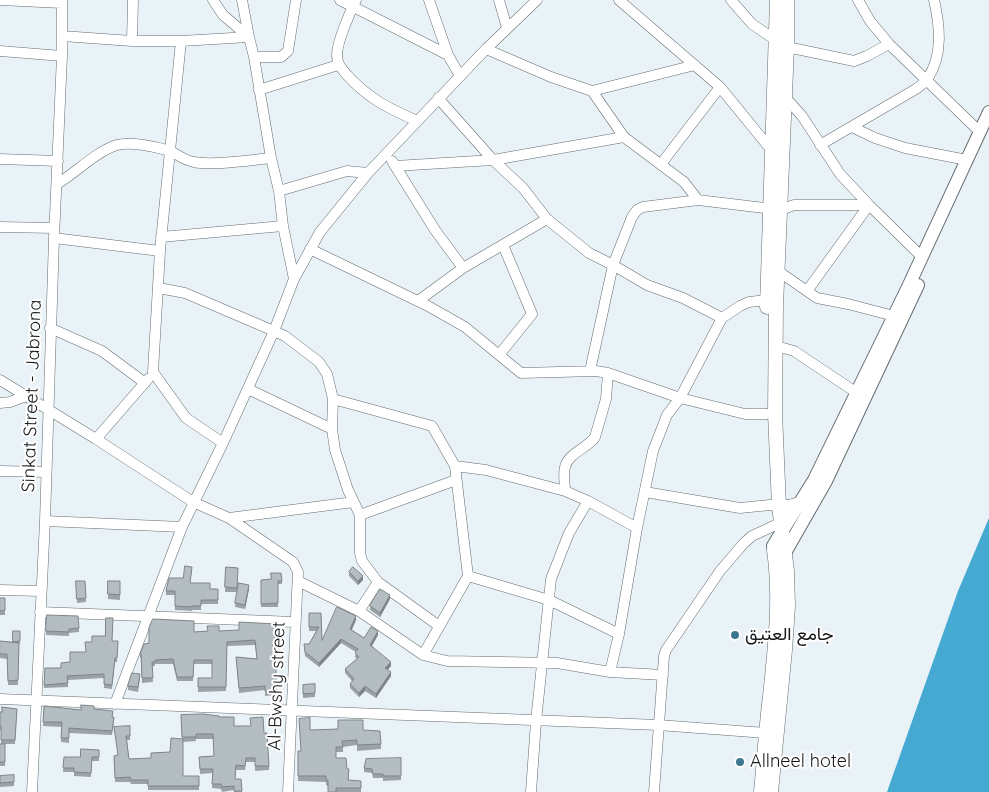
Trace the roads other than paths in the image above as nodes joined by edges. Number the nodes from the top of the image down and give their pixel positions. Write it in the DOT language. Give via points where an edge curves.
graph roads {
  1 [pos="0,0"];
  2 [pos="133,0"];
  3 [pos="213,0"];
  4 [pos="242,0"];
  5 [pos="296,0"];
  6 [pos="340,0"];
  7 [pos="429,0"];
  8 [pos="499,0"];
  9 [pos="537,0"];
  10 [pos="619,0"];
  11 [pos="731,0"];
  12 [pos="777,0"];
  13 [pos="787,0"];
  14 [pos="858,0"];
  15 [pos="934,0"];
  16 [pos="62,2"];
  17 [pos="354,3"];
  18 [pos="507,28"];
  19 [pos="62,36"];
  20 [pos="249,37"];
  21 [pos="132,41"];
  22 [pos="181,41"];
  23 [pos="782,44"];
  24 [pos="889,44"];
  25 [pos="486,49"];
  26 [pos="0,51"];
  27 [pos="448,55"];
  28 [pos="62,56"];
  29 [pos="254,57"];
  30 [pos="338,65"];
  31 [pos="695,65"];
  32 [pos="460,76"];
  33 [pos="927,79"];
  34 [pos="720,87"];
  35 [pos="259,90"];
  36 [pos="592,91"];
  37 [pos="784,97"];
  38 [pos="438,98"];
  39 [pos="989,112"];
  40 [pos="417,121"];
  41 [pos="852,127"];
  42 [pos="984,132"];
  43 [pos="624,137"];
  44 [pos="820,145"];
  45 [pos="169,151"];
  46 [pos="773,152"];
  47 [pos="388,154"];
  48 [pos="271,158"];
  49 [pos="0,159"];
  50 [pos="493,160"];
  51 [pos="967,160"];
  52 [pos="58,161"];
  53 [pos="661,164"];
  54 [pos="395,166"];
  55 [pos="368,174"];
  56 [pos="57,184"];
  57 [pos="279,191"];
  58 [pos="698,200"];
  59 [pos="869,205"];
  60 [pos="775,209"];
  61 [pos="547,219"];
  62 [pos="283,226"];
  63 [pos="0,227"];
  64 [pos="54,233"];
  65 [pos="161,237"];
  66 [pos="503,245"];
  67 [pos="310,249"];
  68 [pos="160,251"];
  69 [pos="922,257"];
  70 [pos="613,265"];
  71 [pos="463,268"];
  72 [pos="778,271"];
  73 [pos="294,279"];
  74 [pos="159,288"];
  75 [pos="806,292"];
  76 [pos="767,300"];
  77 [pos="418,301"];
  78 [pos="894,316"];
  79 [pos="722,318"];
  80 [pos="50,328"];
  81 [pos="274,331"];
  82 [pos="776,346"];
  83 [pos="499,355"];
  84 [pos="590,371"];
  85 [pos="153,372"];
  86 [pos="608,373"];
  87 [pos="0,380"];
  88 [pos="145,383"];
  89 [pos="248,389"];
  90 [pos="857,393"];
  91 [pos="26,396"];
  92 [pos="680,398"];
  93 [pos="333,399"];
  94 [pos="0,403"];
  95 [pos="47,408"];
  96 [pos="767,414"];
  97 [pos="332,429"];
  98 [pos="96,439"];
  99 [pos="223,443"];
  100 [pos="455,466"];
  101 [pos="0,471"];
  102 [pos="46,472"];
  103 [pos="456,480"];
  104 [pos="565,491"];
  105 [pos="645,492"];
  106 [pos="588,500"];
  107 [pos="193,502"];
  108 [pos="354,502"];
  109 [pos="800,504"];
  110 [pos="774,506"];
  111 [pos="360,515"];
  112 [pos="229,518"];
  113 [pos="45,521"];
  114 [pos="182,527"];
  115 [pos="637,528"];
  116 [pos="778,537"];
  117 [pos="468,576"];
  118 [pos="298,580"];
  119 [pos="378,582"];
  120 [pos="0,590"];
  121 [pos="41,591"];
  122 [pos="549,600"];
  123 [pos="359,611"];
  124 [pos="40,612"];
  125 [pos="148,616"];
  126 [pos="295,622"];
  127 [pos="439,626"];
  128 [pos="619,634"];
  129 [pos="423,655"];
  130 [pos="542,662"];
  131 [pos="610,672"];
  132 [pos="662,675"];
  133 [pos="0,699"];
  134 [pos="36,700"];
  135 [pos="115,704"];
  136 [pos="292,711"];
  137 [pos="536,721"];
  138 [pos="658,725"];
  139 [pos="766,732"];
  140 [pos="32,792"];
  141 [pos="288,792"];
  142 [pos="531,792"];
  143 [pos="654,792"];
  144 [pos="761,792"];
  145 [pos="771,792"];
  1 -- 16 [label="street"];
  2 -- 21 [label="street"];
  3 -- 20 [label="street" via="223,15"];
  4 -- 20 [label="street"];
  5 -- 29 [label="street" via="288,52 281,57"];
  6 -- 17 [label="street"];
  7 -- 27 [label="street"];
  8 -- 18 [label="street"];
  9 -- 18 [label="street"];
  10 -- 31 [label="street"];
  11 -- 23 [label="street" via="752,24"];
  12 -- 23 [label="main road"];
  13 -- 23 [label="main road"];
  14 -- 24 [label="street"];
  15 -- 33 [label="street" via="939,35 937,57"];
  16 -- 19 [label="street, Sinkat Street - Jabrona"];
  17 -- 27 [label="street"];
  17 -- 30 [label="street" via="338,47"];
  18 -- 25 [label="street"];
  19 -- 21 [label="street"];
  19 -- 28 [label="street, Sinkat Street - Jabrona"];
  20 -- 22 [label="street"];
  20 -- 29 [label="street"];
  21 -- 22 [label="street"];
  22 -- 45 [label="street"];
  23 -- 24 [label="street" via="854,61"];
  23 -- 37 [label="main road"];
  23 -- 46 [label="main road"];
  24 -- 33 [label="street"];
  25 -- 32 [label="street"];
  25 -- 36 [label="street"];
  26 -- 28 [label="street"];
  27 -- 32 [label="street"];
  28 -- 52 [label="street, Sinkat Street - Jabrona"];
  29 -- 35 [label="street"];
  30 -- 35 [label="street"];
  30 -- 40 [label="street" via="369,96"];
  31 -- 34 [label="street"];
  31 -- 36 [label="street"];
  32 -- 38 [label="street"];
  33 -- 41 [label="street" via="916,90"];
  33 -- 42 [label="street"];
  34 -- 46 [label="street"];
  34 -- 53 [label="street"];
  35 -- 48 [label="street"];
  36 -- 43 [label="street"];
  37 -- 44 [label="street" via="802,116"];
  37 -- 60 [label="main road"];
  38 -- 40 [label="street"];
  38 -- 50 [label="street"];
  39 -- 42 [label="street"];
  40 -- 47 [label="street"];
  41 -- 44 [label="street"];
  41 -- 51 [label="street" via="905,148"];
  42 -- 51 [label="street"];
  42 -- 116 [label="street" via="902,321 826,481"];
  43 -- 50 [label="street"];
  43 -- 53 [label="street"];
  44 -- 59 [label="street" via="840,174"];
  45 -- 48 [label="street" via="193,162 204,163"];
  45 -- 56 [label="street" via="119,144"];
  45 -- 65 [label="street"];
  46 -- 60 [label="main road"];
  47 -- 54 [label="street"];
  47 -- 55 [label="street"];
  48 -- 57 [label="street"];
  49 -- 52 [label="street"];
  50 -- 54 [label="street"];
  50 -- 61 [label="street" via="523,188"];
  51 -- 69 [label="street"];
  52 -- 56 [label="street, Sinkat Street - Jabrona"];
  53 -- 58 [label="street" via="684,182"];
  54 -- 71 [label="street"];
  55 -- 57 [label="street" via="347,171"];
  55 -- 67 [label="street"];
  56 -- 64 [label="street, Sinkat Street - Jabrona"];
  57 -- 62 [label="street"];
  58 -- 60 [label="street"];
  58 -- 70 [label="street" via="637,210"];
  59 -- 60 [label="street" via="794,205"];
  59 -- 69 [label="street"];
  59 -- 75 [label="street"];
  60 -- 72 [label="main road"];
  60 -- 76 [label="main road"];
  61 -- 66 [label="street"];
  61 -- 70 [label="street" via="589,253"];
  62 -- 65 [label="street"];
  62 -- 73 [label="street"];
  63 -- 64 [label="street"];
  64 -- 68 [label="street"];
  64 -- 80 [label="street, Sinkat Street - Jabrona"];
  65 -- 68 [label="street"];
  66 -- 71 [label="street"];
  66 -- 83 [label="street" via="532,314"];
  67 -- 73 [label="street"];
  67 -- 77 [label="street"];
  68 -- 74 [label="street"];
  69 -- 78 [label="street"];
  70 -- 79 [label="street" via="647,285 683,298"];
  70 -- 84 [label="street"];
  71 -- 77 [label="street"];
  72 -- 75 [label="street"];
  72 -- 82 [label="main road"];
  73 -- 81 [label="street"];
  74 -- 81 [label="street" via="179,291"];
  74 -- 85 [label="street"];
  75 -- 78 [label="street" via="817,298"];
  76 -- 79 [label="street" via="749,302"];
  76 -- 96 [label="main road"];
  77 -- 83 [label="street" via="465,327"];
  78 -- 90 [label="street"];
  79 -- 92 [label="street"];
  80 -- 88 [label="street" via="102,351"];
  80 -- 95 [label="street, Sinkat Street - Jabrona"];
  81 -- 89 [label="street"];
  81 -- 93 [label="street" via="319,362 327,374"];
  82 -- 90 [label="street" via="794,351"];
  82 -- 110 [label="main road"];
  83 -- 84 [label="street" via="521,374"];
  84 -- 86 [label="street"];
  85 -- 88 [label="street"];
  85 -- 99 [label="street" via="186,418"];
  86 -- 92 [label="street"];
  86 -- 104 [label="street" via="606,398 596,437 567,461"];
  87 -- 91 [label="street"];
  88 -- 98 [label="street"];
  89 -- 97 [label="street"];
  89 -- 99 [label="street"];
  90 -- 109 [label="street"];
  91 -- 94 [label="street"];
  91 -- 95 [label="street"];
  92 -- 96 [label="street" via="745,414"];
  92 -- 105 [label="street" via="667,415 653,451"];
  93 -- 97 [label="street"];
  93 -- 100 [label="street" via="432,426"];
  95 -- 98 [label="street"];
  95 -- 102 [label="street, Sinkat Street - Jabrona"];
  96 -- 110 [label="main road"];
  97 -- 108 [label="street" via="341,470"];
  98 -- 107 [label="street"];
  99 -- 107 [label="street"];
  100 -- 103 [label="street"];
  100 -- 104 [label="street" via="486,470"];
  101 -- 102 [label="street"];
  102 -- 113 [label="street, Sinkat Street - Jabrona"];
  103 -- 111 [label="street"];
  103 -- 117 [label="street"];
  104 -- 106 [label="street"];
  105 -- 110 [label="street" via="740,508"];
  105 -- 115 [label="street"];
  106 -- 115 [label="street"];
  106 -- 122 [label="street" via="562,549 551,578"];
  107 -- 112 [label="street"];
  107 -- 114 [label="street"];
  108 -- 111 [label="street"];
  108 -- 112 [label="street"];
  109 -- 110 [label="main road"];
  109 -- 116 [label="street"];
  110 -- 116 [label="main road"];
  111 -- 119 [label="street" via="360,554"];
  112 -- 118 [label="street" via="293,562"];
  113 -- 114 [label="street"];
  113 -- 121 [label="street, Sinkat Street - Jabrona"];
  114 -- 125 [label="street"];
  115 -- 128 [label="street"];
  116 -- 132 [label="street" via="748,539 720,571 666,650"];
  116 -- 139 [label="main road" via="776,637"];
  116 -- 145 [label="main road" via="787,571 788,606"];
  117 -- 122 [label="street"];
  117 -- 127 [label="street"];
  118 -- 123 [label="street"];
  118 -- 126 [label="street, Al-Bwshy street"];
  119 -- 123 [label="street"];
  119 -- 127 [label="street"];
  120 -- 121 [label="street"];
  121 -- 124 [label="street, Sinkat Street - Jabrona"];
  122 -- 128 [label="street"];
  122 -- 130 [label="street"];
  123 -- 129 [label="street"];
  124 -- 125 [label="street"];
  124 -- 134 [label="street, Sinkat Street - Jabrona"];
  125 -- 126 [label="street"];
  125 -- 135 [label="street"];
  126 -- 136 [label="street, Al-Bwshy street"];
  127 -- 129 [label="street"];
  128 -- 131 [label="street"];
  129 -- 130 [label="street" via="447,661"];
  130 -- 131 [label="street"];
  130 -- 137 [label="street"];
  131 -- 132 [label="street"];
  132 -- 138 [label="street"];
  133 -- 134 [label="street"];
  134 -- 135 [label="street"];
  134 -- 140 [label="street, Sinkat Street - Jabrona"];
  135 -- 136 [label="street"];
  136 -- 137 [label="street"];
  136 -- 141 [label="street, Al-Bwshy street"];
  137 -- 138 [label="street"];
  137 -- 142 [label="street"];
  138 -- 139 [label="street"];
  138 -- 143 [label="street"];
  139 -- 144 [label="main road"];
}
